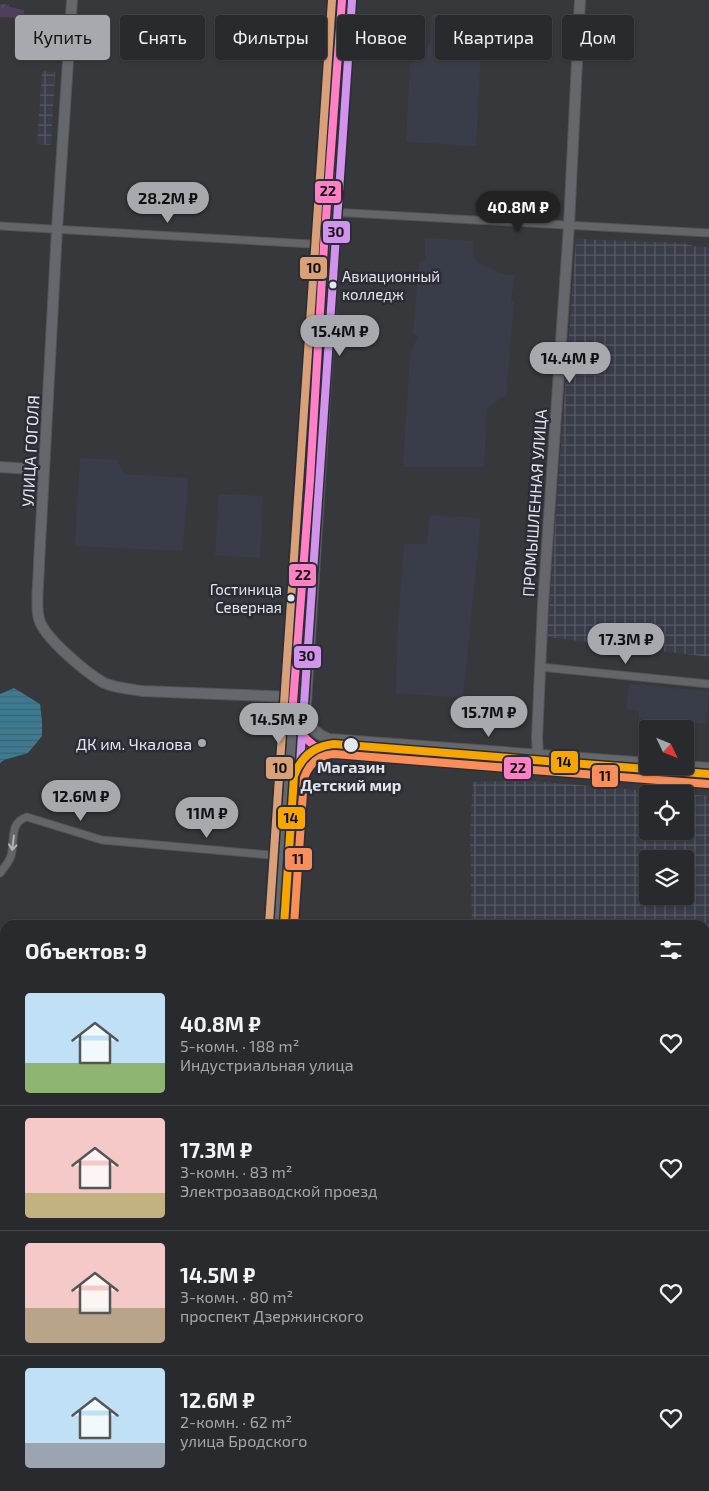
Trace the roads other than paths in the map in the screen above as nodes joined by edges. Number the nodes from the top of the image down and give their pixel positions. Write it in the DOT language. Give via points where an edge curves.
graph roads {
  1 [pos="72,0"];
  2 [pos="342,0"];
  3 [pos="350,0"];
  4 [pos="580,0"];
  5 [pos="332,212"];
  6 [pos="569,225"];
  7 [pos="0,226"];
  8 [pos="58,229"];
  9 [pos="709,233"];
  10 [pos="329,245"];
  11 [pos="0,467"];
  12 [pos="44,470"];
  13 [pos="540,667"];
  14 [pos="709,684"];
  15 [pos="294,697"];
  16 [pos="306,713"];
  17 [pos="293,714"];
  18 [pos="304,737"];
  19 [pos="329,739"];
  20 [pos="313,746"];
  21 [pos="329,753"];
  22 [pos="303,754"];
  23 [pos="537,754"];
  24 [pos="639,762"];
  25 [pos="694,767"];
  26 [pos="709,768"];
  27 [pos="539,769"];
  28 [pos="302,776"];
  29 [pos="289,778"];
  30 [pos="709,783"];
  31 [pos="284,851"];
  32 [pos="0,873"];
  33 [pos="279,920"];
  34 [pos="292,920"];
  1 -- 8 [label="main road, УЛИЦА ГОГОЛЯ"];
  2 -- 5 [label="main road"];
  3 -- 5 [label="main road"];
  4 -- 6 [label="main road, ПРОМЫШЛЕННАЯ УЛИЦА"];
  5 -- 6 [label="street"];
  5 -- 10 [label="main road"];
  6 -- 9 [label="street"];
  6 -- 13 [label="main road, ПРОМЫШЛЕННАЯ УЛИЦА"];
  7 -- 8 [label="street"];
  8 -- 10 [label="street"];
  8 -- 12 [label="main road, УЛИЦА ГОГОЛЯ"];
  10 -- 15 [label="main road"];
  10 -- 16 [label="main road"];
  11 -- 12 [label="main road"];
  12 -- 15 [label="main road, УЛИЦА ГОГОЛЯ" via="38,616 41,627 64,652 103,682 117,688"];
  13 -- 14 [label="street"];
  13 -- 23 [label="main road, ПРОМЫШЛЕННАЯ УЛИЦА"];
  15 -- 17 [label="main road"];
  16 -- 18 [label="main road"];
  16 -- 19 [label="main road" via="313,729"];
  17 -- 18 [label="main road"];
  17 -- 29 [label="main road"];
  18 -- 20 [label="main road"];
  18 -- 22 [label="main road"];
  19 -- 20 [label="main road"];
  19 -- 23 [label="main road"];
  20 -- 21 [label="main road"];
  20 -- 22 [label="main road"];
  21 -- 27 [label="main road"];
  21 -- 28 [label="main road" via="313,760"];
  22 -- 28 [label="main road"];
  22 -- 29 [label="main road" via="296,761"];
  23 -- 24 [label="main road"];
  23 -- 27 [label="main road, ПРОМЫШЛЕННАЯ УЛИЦА"];
  25 -- 26 [label="main road"];
  27 -- 30 [label="main road"];
  28 -- 34 [label="main road"];
  29 -- 31 [label="main road"];
  31 -- 32 [label="street, one-way" via="270,855 102,840 27,817 15,824 11,857"];
  31 -- 33 [label="main road"];
}
